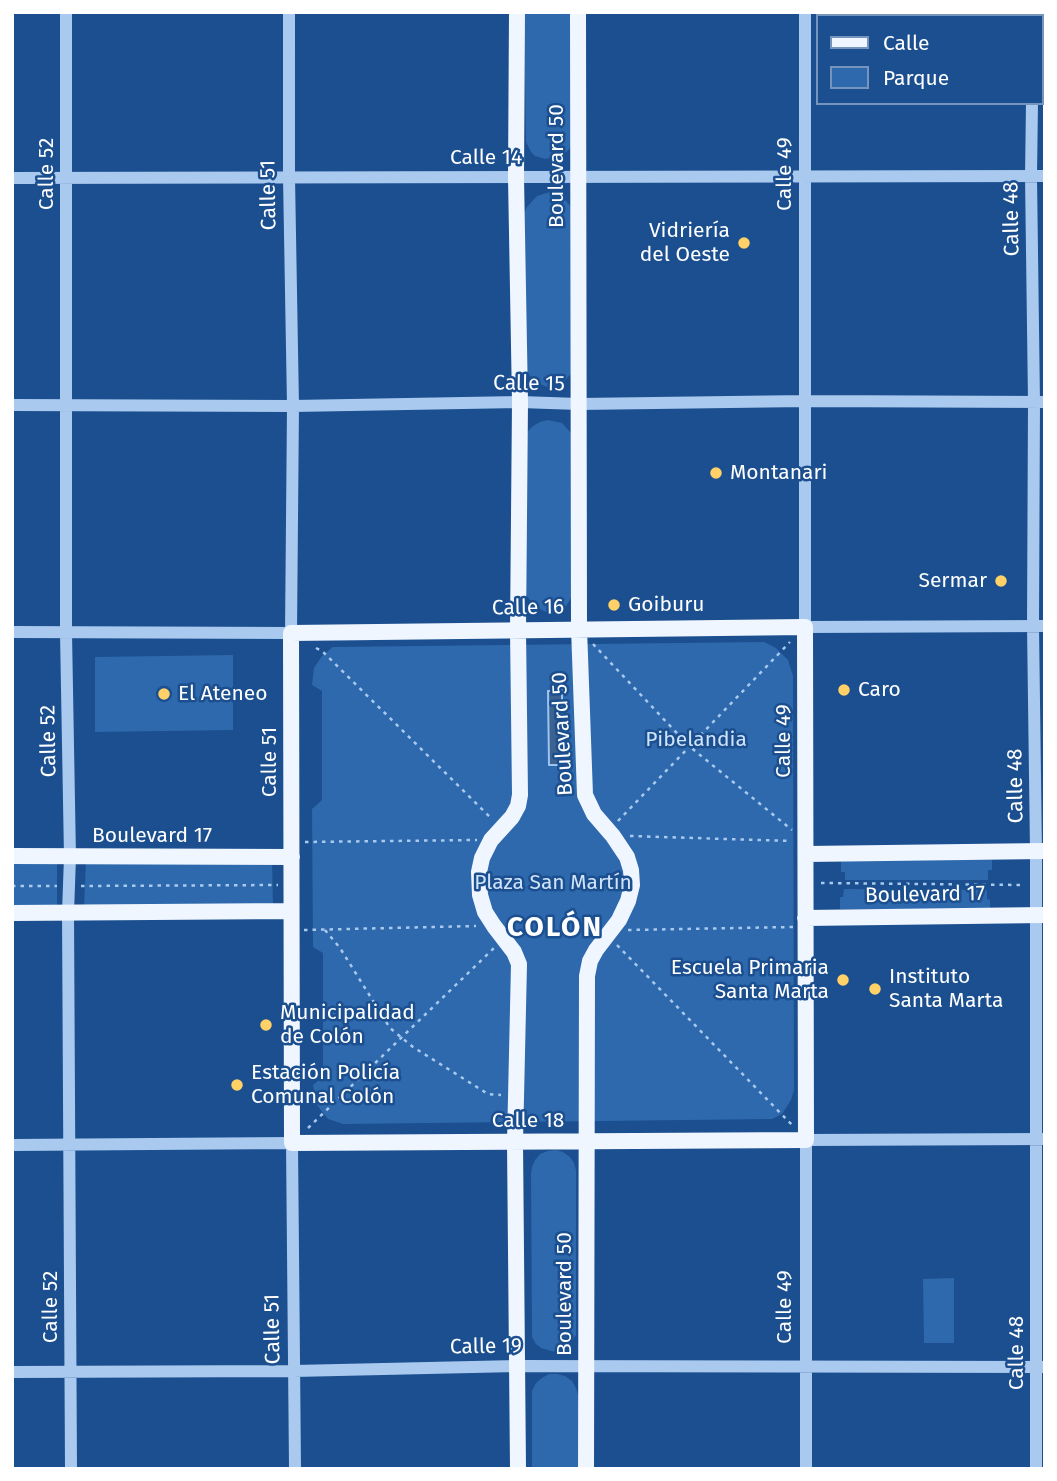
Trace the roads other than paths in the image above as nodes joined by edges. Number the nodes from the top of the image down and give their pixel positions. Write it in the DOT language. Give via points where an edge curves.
graph roads {
  1 [pos="66,12"];
  2 [pos="289,12"];
  3 [pos="517,12"];
  4 [pos="578,12"];
  5 [pos="805,12"];
  6 [pos="1031,105"];
  7 [pos="806,176"];
  8 [pos="1031,176"];
  9 [pos="1045,176"];
  10 [pos="289,177"];
  11 [pos="516,177"];
  12 [pos="578,177"];
  13 [pos="12,178"];
  14 [pos="66,178"];
  15 [pos="805,401"];
  16 [pos="520,402"];
  17 [pos="1039,402"];
  18 [pos="579,404"];
  19 [pos="12,405"];
  20 [pos="66,405"];
  21 [pos="293,406"];
  22 [pos="1039,626"];
  23 [pos="805,627"];
  24 [pos="579,628"];
  25 [pos="518,630"];
  26 [pos="12,632"];
  27 [pos="66,633"];
  28 [pos="291,633"];
  29 [pos="806,848"];
  30 [pos="291,850"];
  31 [pos="1040,851"];
  32 [pos="12,856"];
  33 [pos="71,857"];
  34 [pos="291,911"];
  35 [pos="12,913"];
  36 [pos="68,913"];
  37 [pos="1040,915"];
  38 [pos="806,922"];
  39 [pos="1040,1139"];
  40 [pos="806,1140"];
  41 [pos="586,1141"];
  42 [pos="515,1142"];
  43 [pos="292,1143"];
  44 [pos="12,1144"];
  45 [pos="70,1144"];
  46 [pos="517,1366"];
  47 [pos="806,1366"];
  48 [pos="586,1367"];
  49 [pos="1040,1367"];
  50 [pos="294,1371"];
  51 [pos="12,1372"];
  52 [pos="71,1372"];
  53 [pos="71,1469"];
  54 [pos="295,1469"];
  55 [pos="518,1469"];
  56 [pos="586,1469"];
  57 [pos="806,1469"];
  58 [pos="1036,1469"];
  1 -- 14 [label="street, Calle 52"];
  2 -- 10 [label="street, Calle 51"];
  3 -- 11 [label="main road, Boulevard 50"];
  4 -- 12 [label="main road, Boulevard 50"];
  5 -- 7 [label="street, Calle 49"];
  6 -- 8 [label="street, Calle 48"];
  7 -- 8 [label="street, Calle 14"];
  7 -- 12 [label="street, Calle 14"];
  7 -- 15 [label="street, Calle 49"];
  8 -- 9 [label="street, Calle 14"];
  8 -- 17 [label="street, Calle 48"];
  10 -- 11 [label="street, Calle 14"];
  10 -- 14 [label="street, Calle 14"];
  10 -- 21 [label="street, Calle 51"];
  11 -- 12 [label="street, Calle 14"];
  11 -- 16 [label="main road, Boulevard 50"];
  12 -- 18 [label="main road, Boulevard 50"];
  13 -- 14 [label="street, Calle 14"];
  14 -- 20 [label="street, Calle 52"];
  15 -- 17 [label="street, Calle 15"];
  15 -- 18 [label="street, Calle 15"];
  15 -- 23 [label="street, Calle 49"];
  16 -- 18 [label="street, Calle 15"];
  16 -- 21 [label="street, Calle 15"];
  16 -- 25 [label="main road, Boulevard 50"];
  17 -- 22 [label="street, Calle 48"];
  18 -- 24 [label="main road, Boulevard 50"];
  19 -- 20 [label="street, Calle 15"];
  20 -- 21 [label="street, Calle 15"];
  20 -- 27 [label="street, Calle 52"];
  21 -- 28 [label="street, Calle 51"];
  22 -- 23 [label="street, Calle 16"];
  22 -- 31 [label="street, Calle 48"];
  23 -- 24 [label="main road, Calle 16"];
  23 -- 29 [label="main road, Calle 49"];
  24 -- 25 [label="main road, Calle 16"];
  24 -- 41 [label="main road, Boulevard 50" via="584,795 626,857 632,885 619,920 590,961 587,976"];
  25 -- 28 [label="main road, Calle 16"];
  25 -- 42 [label="main road, Boulevard 50" via="520,795 518,806 482,858 479,872 485,912 519,964"];
  26 -- 27 [label="street, Calle 16"];
  27 -- 28 [label="street, Calle 16"];
  27 -- 33 [label="street, Calle 52"];
  28 -- 30 [label="main road, Calle 51"];
  29 -- 31 [label="main road, Boulevard 17"];
  29 -- 38 [label="main road, Calle 49"];
  30 -- 33 [label="main road, Boulevard 17"];
  30 -- 34 [label="main road, Calle 51"];
  31 -- 37 [label="street, Calle 48" via="1036,886"];
  32 -- 33 [label="main road, Boulevard 17"];
  33 -- 36 [label="street, Calle 52"];
  34 -- 36 [label="main road"];
  34 -- 43 [label="main road, Calle 51"];
  35 -- 36 [label="main road"];
  36 -- 45 [label="street, Calle 52"];
  37 -- 38 [label="main road, Boulevard 17"];
  37 -- 39 [label="street, Calle 48"];
  38 -- 40 [label="main road, Calle 49"];
  39 -- 40 [label="street, Calle 18"];
  39 -- 49 [label="street, Calle 48"];
  40 -- 41 [label="main road, Calle 18"];
  40 -- 47 [label="street, Calle 49"];
  41 -- 42 [label="main road, Calle 18"];
  41 -- 48 [label="main road, Boulevard 50"];
  42 -- 43 [label="main road, Calle 18"];
  42 -- 46 [label="main road, Boulevard 50"];
  43 -- 45 [label="street, Calle 18"];
  43 -- 50 [label="street, Calle 51"];
  44 -- 45 [label="street, Calle 18"];
  45 -- 52 [label="street, Calle 52"];
  46 -- 48 [label="street, Calle 19"];
  46 -- 50 [label="street, Calle 19"];
  46 -- 55 [label="main road, Boulevard 50"];
  47 -- 48 [label="street, Calle 19"];
  47 -- 49 [label="street, Calle 19"];
  47 -- 57 [label="street, Calle 49"];
  48 -- 56 [label="main road, Boulevard 50"];
  49 -- 58 [label="street, Calle 48"];
  50 -- 52 [label="street, Calle 19"];
  50 -- 54 [label="street, Calle 51"];
  51 -- 52 [label="street, Calle 19"];
  52 -- 53 [label="street, Calle 52"];
}
